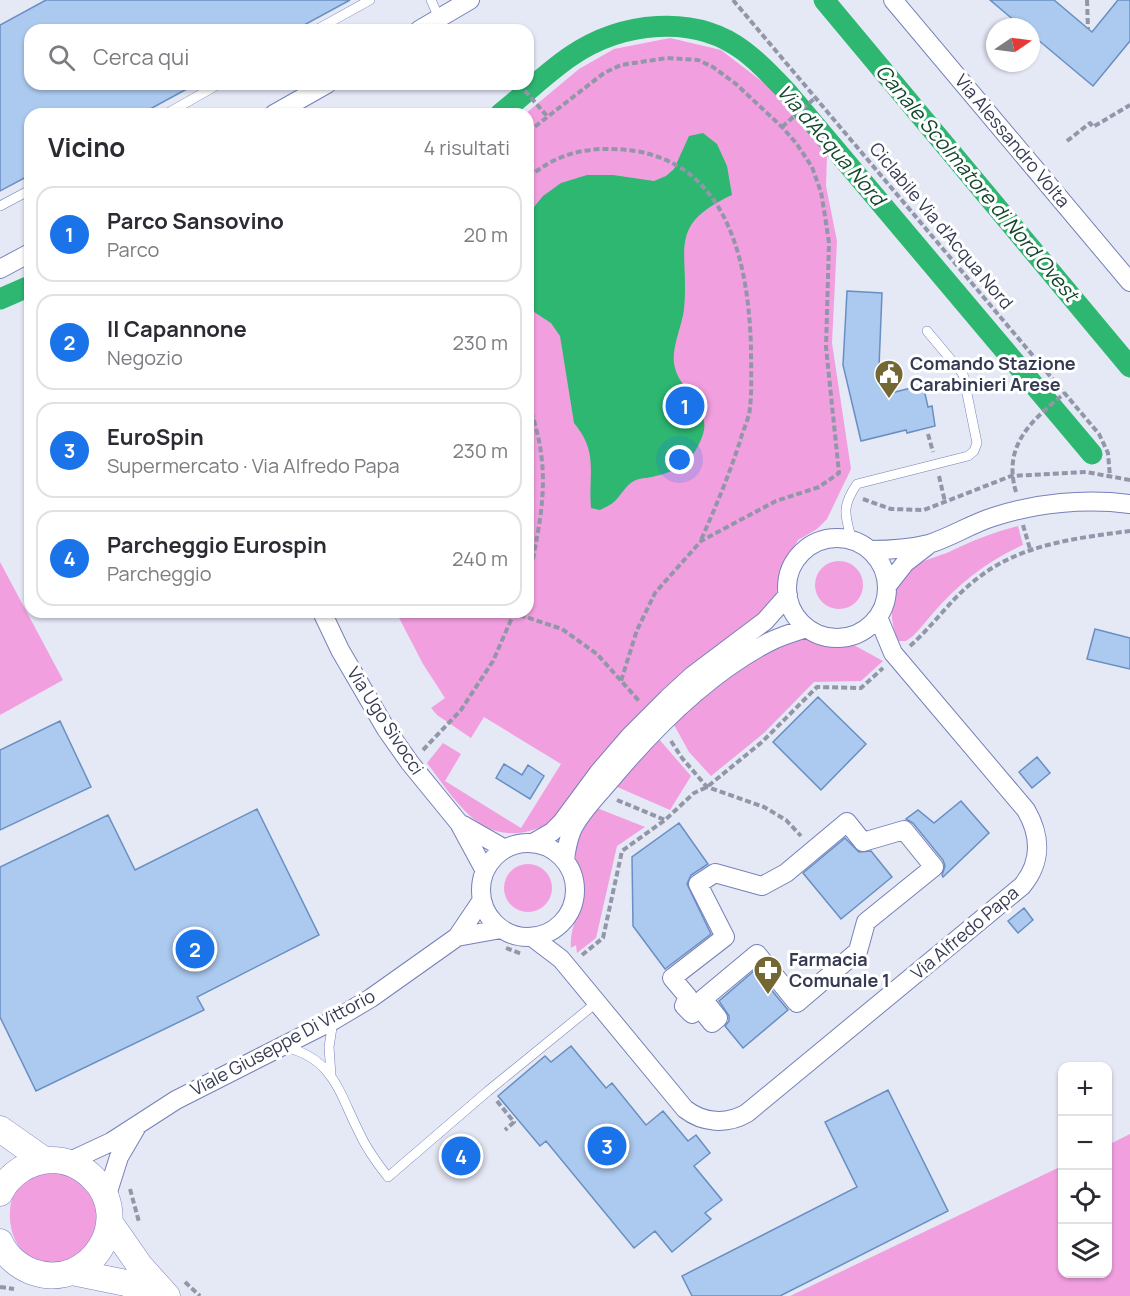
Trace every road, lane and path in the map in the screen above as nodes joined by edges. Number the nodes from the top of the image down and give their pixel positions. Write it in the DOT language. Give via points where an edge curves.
graph roads {
  1 [pos="370,0"];
  2 [pos="431,0"];
  3 [pos="470,0"];
  4 [pos="733,0"];
  5 [pos="893,0"];
  6 [pos="1087,0"];
  7 [pos="439,18"];
  8 [pos="327,24"];
  9 [pos="429,24"];
  10 [pos="1088,29"];
  11 [pos="208,90"];
  12 [pos="318,90"];
  13 [pos="524,90"];
  14 [pos="815,98"];
  15 [pos="1130,105"];
  16 [pos="176,108"];
  17 [pos="290,108"];
  18 [pos="547,116"];
  19 [pos="534,127"];
  20 [pos="782,127"];
  21 [pos="1067,141"];
  22 [pos="534,173"];
  23 [pos="24,193"];
  24 [pos="0,206"];
  25 [pos="24,256"];
  26 [pos="0,269"];
  27 [pos="1130,282"];
  28 [pos="927,331"];
  29 [pos="1065,393"];
  30 [pos="534,420"];
  31 [pos="928,434"];
  32 [pos="934,455"];
  33 [pos="839,472"];
  34 [pos="938,472"];
  35 [pos="1011,476"];
  36 [pos="1110,477"];
  37 [pos="1130,480"];
  38 [pos="852,491"];
  39 [pos="1017,496"];
  40 [pos="945,502"];
  41 [pos="1130,504"];
  42 [pos="1023,524"];
  43 [pos="1130,531"];
  44 [pos="852,540"];
  45 [pos="701,541"];
  46 [pos="930,543"];
  47 [pos="1030,549"];
  48 [pos="870,550"];
  49 [pos="534,554"];
  50 [pos="887,586"];
  51 [pos="788,595"];
  52 [pos="878,617"];
  53 [pos="325,618"];
  54 [pos="511,618"];
  55 [pos="530,618"];
  56 [pos="807,628"];
  57 [pos="856,634"];
  58 [pos="895,656"];
  59 [pos="621,681"];
  60 [pos="646,708"];
  61 [pos="670,740"];
  62 [pos="418,756"];
  63 [pos="707,787"];
  64 [pos="600,792"];
  65 [pos="665,820"];
  66 [pos="459,823"];
  67 [pos="533,843"];
  68 [pos="505,849"];
  69 [pos="813,852"];
  70 [pos="565,861"];
  71 [pos="485,871"];
  72 [pos="482,900"];
  73 [pos="559,927"];
  74 [pos="501,929"];
  75 [pos="457,937"];
  76 [pos="532,937"];
  77 [pos="495,948"];
  78 [pos="526,956"];
  79 [pos="570,959"];
  80 [pos="596,1003"];
  81 [pos="334,1020"];
  82 [pos="283,1046"];
  83 [pos="331,1075"];
  84 [pos="495,1099"];
  85 [pos="137,1125"];
  86 [pos="0,1129"];
  87 [pos="505,1130"];
  88 [pos="56,1161"];
  89 [pos="1,1185"];
  90 [pos="129,1185"];
  91 [pos="106,1198"];
  92 [pos="110,1223"];
  93 [pos="143,1230"];
  94 [pos="4,1253"];
  95 [pos="72,1272"];
  96 [pos="175,1288"];
  97 [pos="156,1296"];
  98 [pos="200,1296"];
  1 -- 8 [label="lane"];
  2 -- 7 [label="lane"];
  3 -- 7 [label="street"];
  4 -- 14 [label="path, Ciclabile Via d’Acqua Nord"];
  5 -- 27 [label="street, Via Alessandro Volta"];
  6 -- 10 [label="path"];
  7 -- 9 [label="street"];
  11 -- 16 [label="lane"];
  12 -- 17 [label="street"];
  13 -- 18 [label="path"];
  14 -- 20 [label="path"];
  14 -- 29 [label="path, Ciclabile Via d’Acqua Nord"];
  15 -- 21 [label="path" via="1093,127 1090,123"];
  18 -- 19 [label="path"];
  18 -- 20 [label="path" via="604,73 621,65 681,58 713,67"];
  20 -- 33 [label="path" via="812,167 830,243 826,347"];
  22 -- 45 [label="path" via="554,160 583,151 612,148 651,154 693,176 715,201 732,234 749,311 750,411 730,474"];
  23 -- 24 [label="lane"];
  25 -- 26 [label="street"];
  28 -- 38 [label="lane" via="963,374 976,443 974,451 968,456 857,484"];
  29 -- 35 [label="path" via="1025,430 1018,442"];
  29 -- 36 [label="path, Ciclabile Via d’Acqua Nord" via="1104,443"];
  30 -- 49 [label="path" via="543,468 542,516"];
  31 -- 32 [label="path"];
  33 -- 38 [label="path"];
  33 -- 45 [label="path" via="819,487 776,501"];
  34 -- 40 [label="path"];
  35 -- 36 [label="path" via="1086,472"];
  35 -- 39 [label="path"];
  35 -- 40 [label="path"];
  36 -- 37 [label="path"];
  38 -- 40 [label="path" via="871,502 907,511"];
  38 -- 44 [label="lane" via="844,513"];
  41 -- 46 [label="street" via="1064,502 1020,510 992,517"];
  42 -- 47 [label="path"];
  43 -- 47 [label="path"];
  44 -- 48 [label="street"];
  44 -- 51 [label="street" via="828,539 805,550 791,570"];
  45 -- 59 [label="path" via="655,593 637,630"];
  46 -- 48 [label="street" via="897,550"];
  46 -- 50 [label="street" via="905,563"];
  47 -- 58 [label="path" via="977,578 926,632"];
  48 -- 50 [label="street" via="879,560"];
  50 -- 52 [label="street"];
  51 -- 56 [label="street" via="791,608"];
  51 -- 67 [label="street" via="765,621 692,676 656,709 605,765 562,822"];
  52 -- 57 [label="street"];
  52 -- 58 [label="street, Via Alfredo Papa"];
  53 -- 66 [label="street, Via Ugo Sivocci" via="386,729"];
  54 -- 62 [label="path" via="493,661 461,710"];
  55 -- 59 [label="path" via="562,629 597,654"];
  56 -- 57 [label="street" via="823,636 840,638"];
  56 -- 64 [label="street" via="770,642 700,690 660,725"];
  57 -- 58 [label="street, Via Alfredo Papa"];
  58 -- 63 [label="path" via="861,688 817,687 762,742"];
  58 -- 80 [label="street, Via Alfredo Papa" via="1026,810 1037,835 1038,857 1030,877 767,1097 735,1119 709,1121 685,1109"];
  59 -- 60 [label="path"];
  61 -- 63 [label="path"];
  63 -- 65 [label="path" via="694,793"];
  63 -- 69 [label="path" via="764,807 786,820"];
  64 -- 65 [label="path"];
  64 -- 70 [label="street" via="572,831"];
  65 -- 79 [label="path" via="622,851 603,938"];
  66 -- 68 [label="street, Via Ugo Sivocci"];
  66 -- 71 [label="street, Via Ugo Sivocci"];
  67 -- 68 [label="street"];
  67 -- 70 [label="street"];
  68 -- 71 [label="street"];
  69 -- 69 [label="street" via="762,886 715,873 698,884 725,937 672,978 688,997 684,1006 689,1013 700,1008 712,1023 718,1018 703,999 757,954 798,1003 858,951 866,922 934,867 904,830 863,842 848,822"];
  70 -- 73 [label="street" via="575,888 573,903"];
  71 -- 72 [label="street"];
  72 -- 74 [label="street"];
  72 -- 75 [label="street, Viale Giuseppe Di Vittorio"];
  73 -- 76 [label="street"];
  73 -- 79 [label="street"];
  74 -- 75 [label="street, Viale Giuseppe Di Vittorio"];
  74 -- 76 [label="street"];
  75 -- 81 [label="street, Viale Giuseppe Di Vittorio"];
  76 -- 79 [label="street, Via Alfredo Papa"];
  77 -- 78 [label="path"];
  79 -- 80 [label="street, Via Alfredo Papa"];
  80 -- 83 [label="lane" via="388,1177 370,1154"];
  81 -- 82 [label="street, Viale Giuseppe Di Vittorio"];
  81 -- 83 [label="lane" via="329,1047"];
  82 -- 83 [label="lane" via="312,1057"];
  82 -- 85 [label="street, Viale Giuseppe Di Vittorio" via="176,1100"];
  84 -- 87 [label="path" via="514,1122"];
  85 -- 88 [label="street, Viale Giuseppe Di Vittorio" via="111,1142"];
  85 -- 91 [label="street, Viale Giuseppe Di Vittorio" via="119,1157"];
  86 -- 88 [label="street"];
  88 -- 89 [label="street" via="28,1165"];
  88 -- 91 [label="street" via="84,1170"];
  90 -- 93 [label="path"];
  91 -- 92 [label="street"];
  92 -- 95 [label="street" via="98,1253"];
  92 -- 96 [label="street" via="140,1266"];
  94 -- 95 [label="street" via="25,1269 40,1274"];
  95 -- 97 [label="street" via="126,1282"];
  96 -- 98 [label="path"];
}
